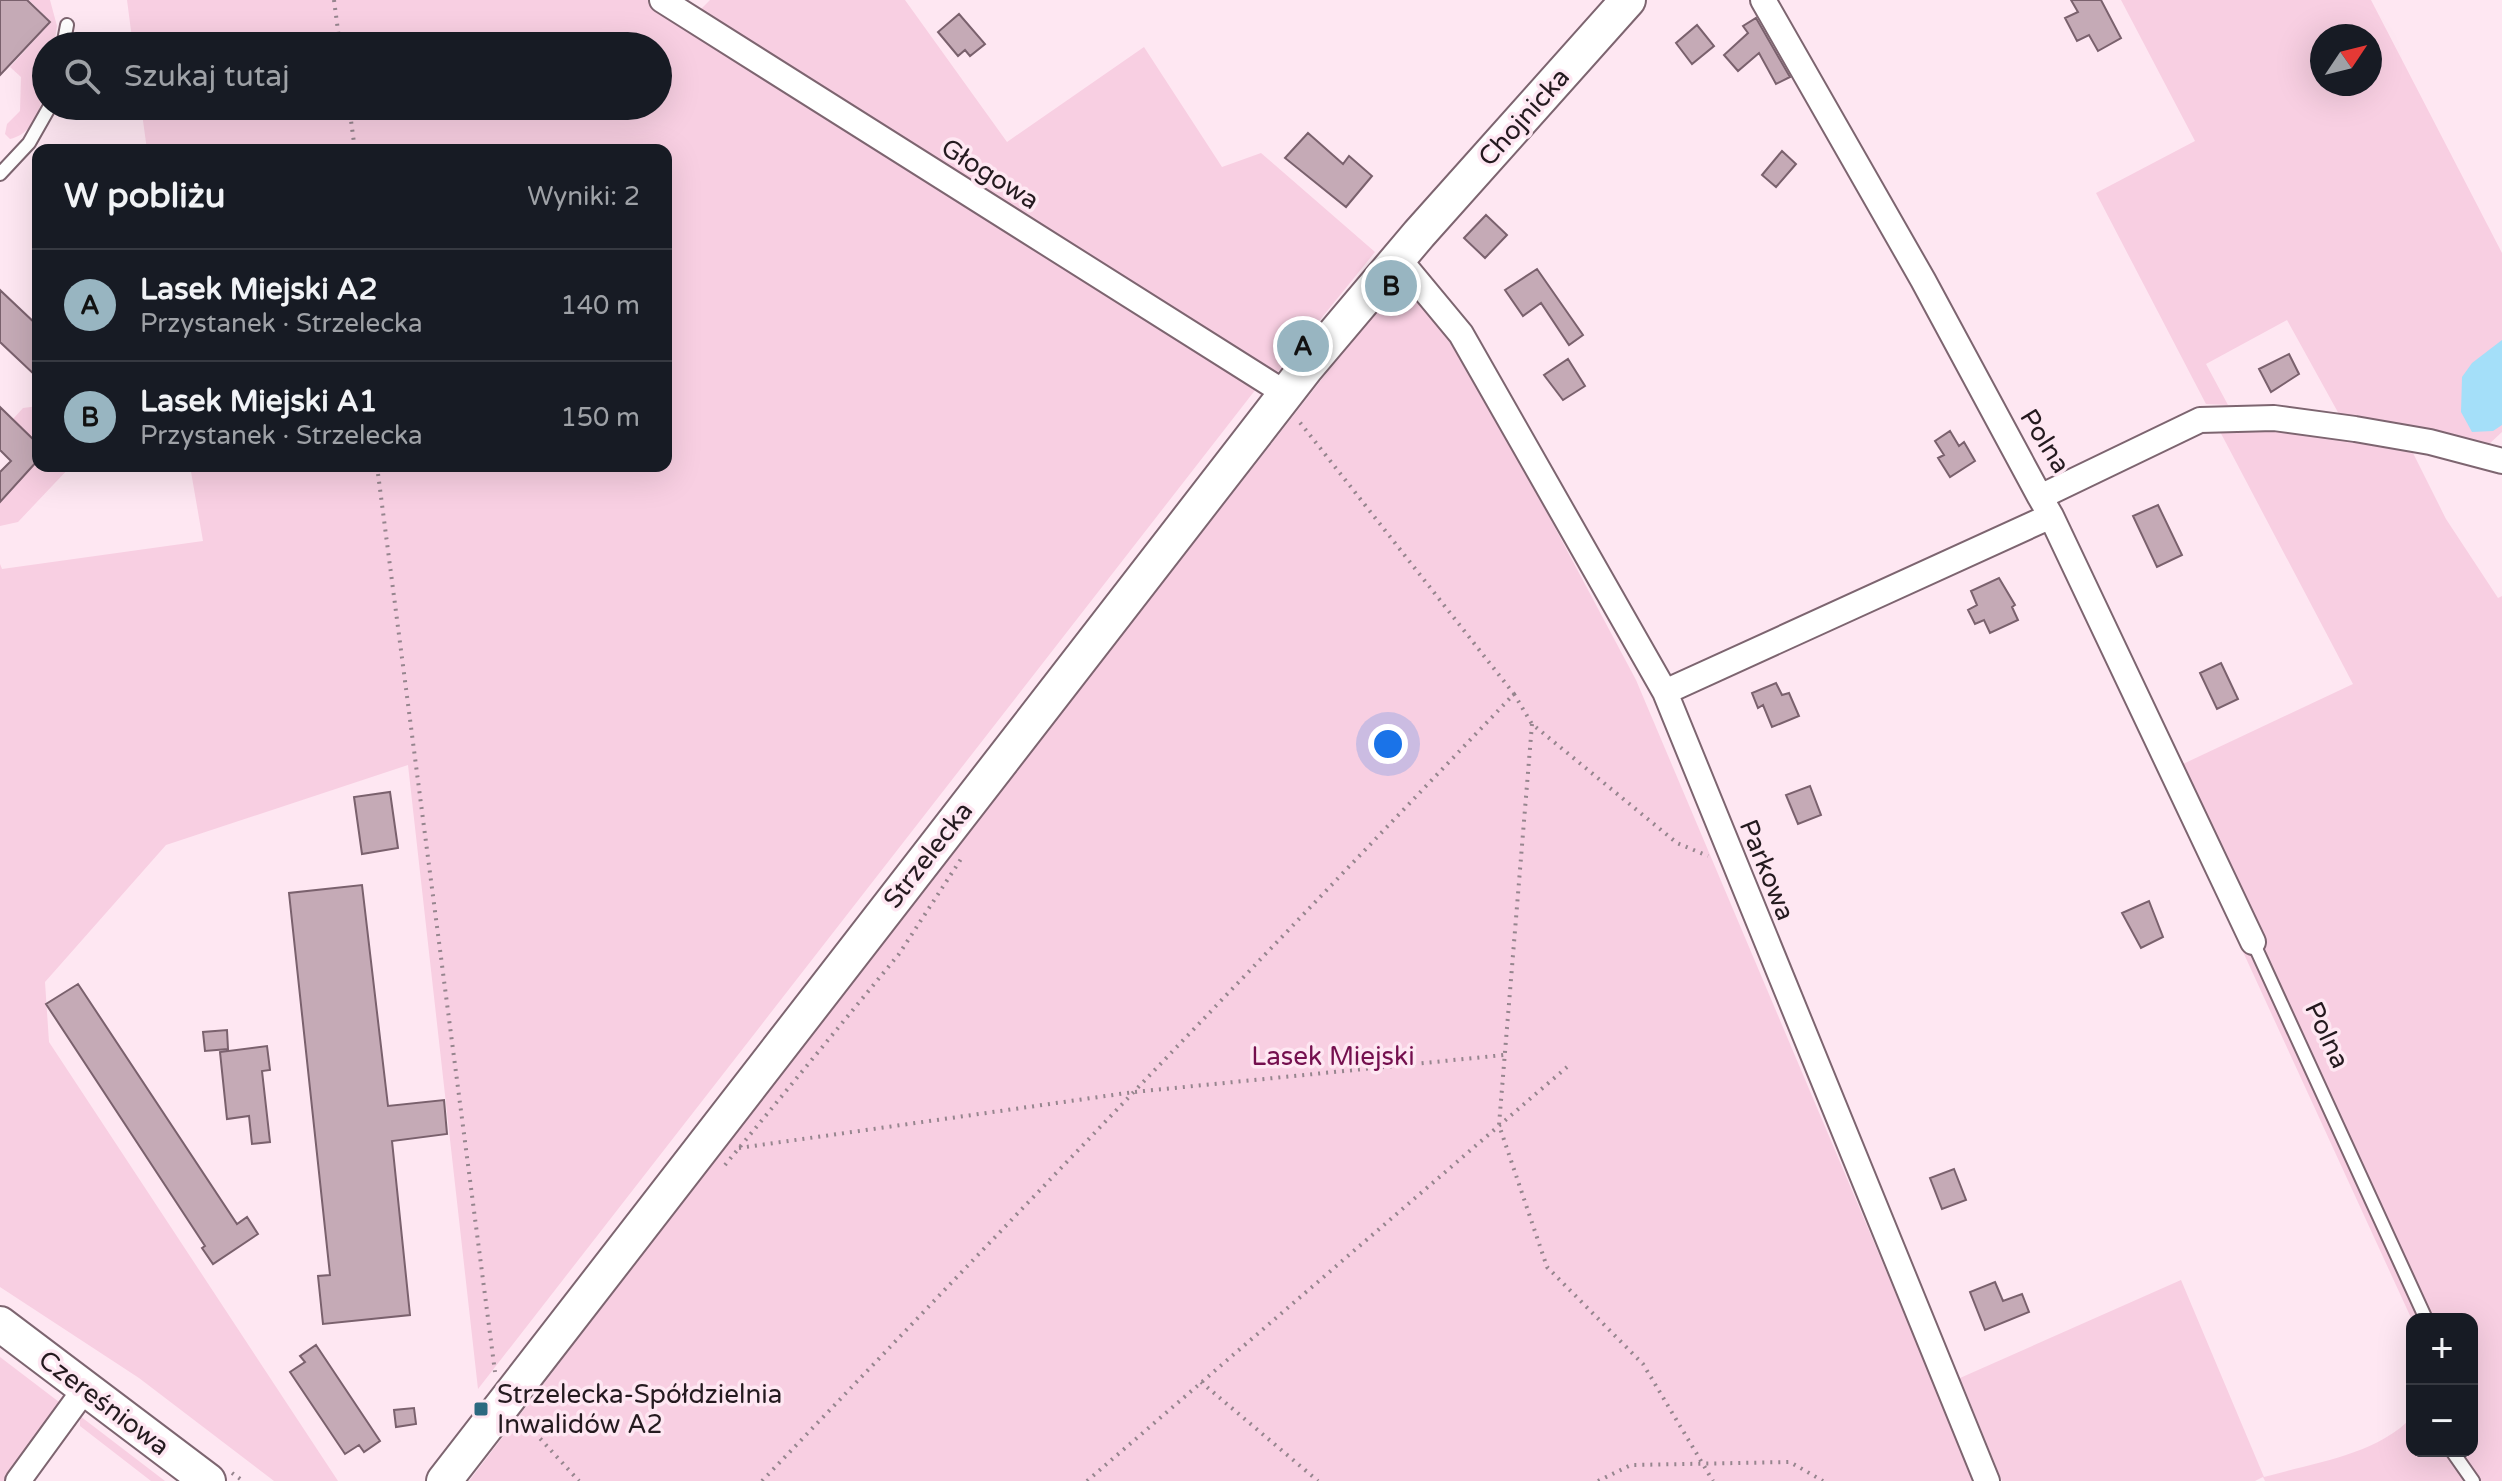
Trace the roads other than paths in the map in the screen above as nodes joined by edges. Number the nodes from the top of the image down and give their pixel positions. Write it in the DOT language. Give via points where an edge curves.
graph roads {
  1 [pos="662,0"];
  2 [pos="1628,0"];
  3 [pos="1763,0"];
  4 [pos="67,25"];
  5 [pos="66,32"];
  6 [pos="42,120"];
  7 [pos="0,174"];
  8 [pos="1408,246"];
  9 [pos="1292,407"];
  10 [pos="2502,461"];
  11 [pos="2046,507"];
  12 [pos="1665,692"];
  13 [pos="2253,942"];
  14 [pos="2423,1313"];
  15 [pos="0,1324"];
  16 [pos="85,1389"];
  17 [pos="2456,1457"];
  18 [pos="18,1481"];
  19 [pos="208,1481"];
  20 [pos="444,1481"];
  21 [pos="1987,1481"];
  22 [pos="2473,1481"];
  1 -- 9 [label="street, Głogowa"];
  2 -- 8 [label="street, Chojnicka"];
  3 -- 11 [label="street, Polna"];
  4 -- 5 [label="lane"];
  6 -- 7 [label="lane"];
  8 -- 9 [label="street, Strzelecka"];
  8 -- 12 [label="street, Parkowa"];
  9 -- 20 [label="street, Strzelecka"];
  10 -- 11 [label="street, Polna" via="2430,442 2274,418 2200,420"];
  11 -- 12 [label="street"];
  11 -- 13 [label="street, Polna"];
  12 -- 21 [label="street, Parkowa"];
  13 -- 14 [label="lane, Polna"];
  15 -- 16 [label="street, Czereśniowa"];
  16 -- 18 [label="street"];
  16 -- 19 [label="street, Czereśniowa"];
  17 -- 22 [label="lane"];
}
